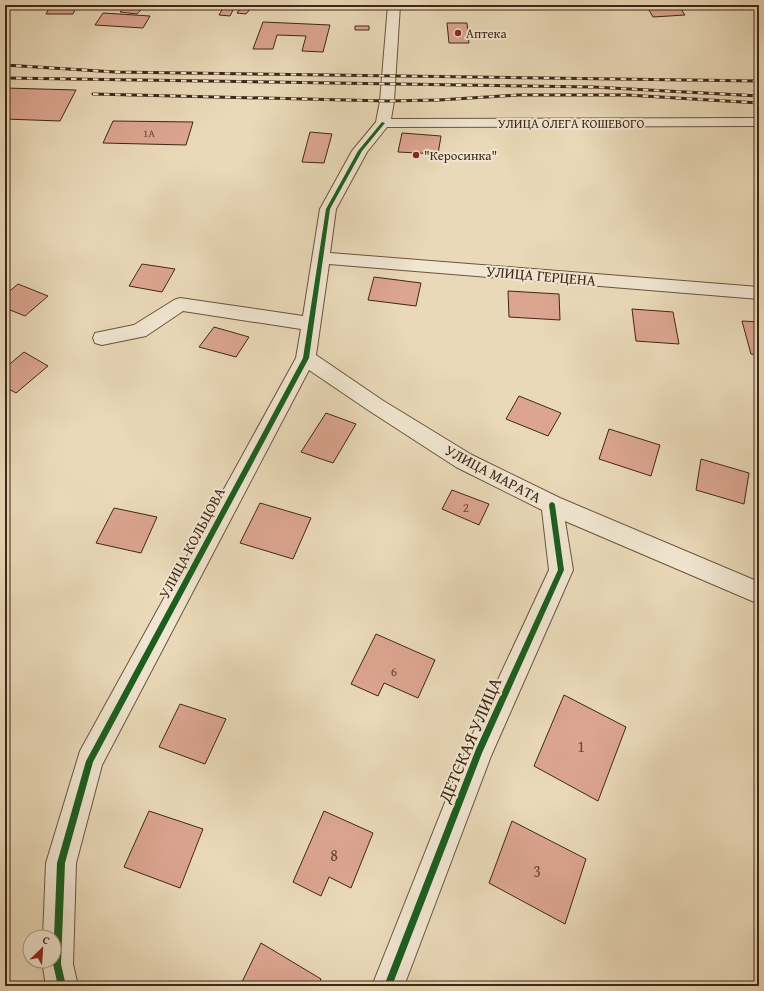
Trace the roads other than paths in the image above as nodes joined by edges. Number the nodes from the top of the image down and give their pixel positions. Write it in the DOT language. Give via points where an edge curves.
graph roads {
  1 [pos="394,5"];
  2 [pos="759,122"];
  3 [pos="383,123"];
  4 [pos="322,258"];
  5 [pos="759,293"];
  6 [pos="311,324"];
  7 [pos="102,338"];
  8 [pos="306,358"];
  9 [pos="552,505"];
  10 [pos="759,593"];
  11 [pos="62,986"];
  12 [pos="388,986"];
  1 -- 3 [label="street"];
  2 -- 3 [label="street, УЛИЦА ОЛЕГА КОШЕВОГО"];
  3 -- 4 [label="street, УЛИЦА КОЛЬЦОВА" via="360,151 328,210"];
  4 -- 5 [label="street, УЛИЦА ГЕРЦЕНА"];
  4 -- 6 [label="street, УЛИЦА КОЛЬЦОВА"];
  6 -- 7 [label="street" via="180,304 139,331"];
  6 -- 8 [label="street, УЛИЦА КОЛЬЦОВА"];
  8 -- 9 [label="street, УЛИЦА МАРАТА" via="464,461"];
  8 -- 11 [label="street, УЛИЦА КОЛЬЦОВА" via="90,761 61,863 57,964"];
  9 -- 10 [label="street, УЛИЦА МАРАТА"];
  9 -- 12 [label="street, ДЕТСКАЯ УЛИЦА" via="561,570 480,752"];
}
